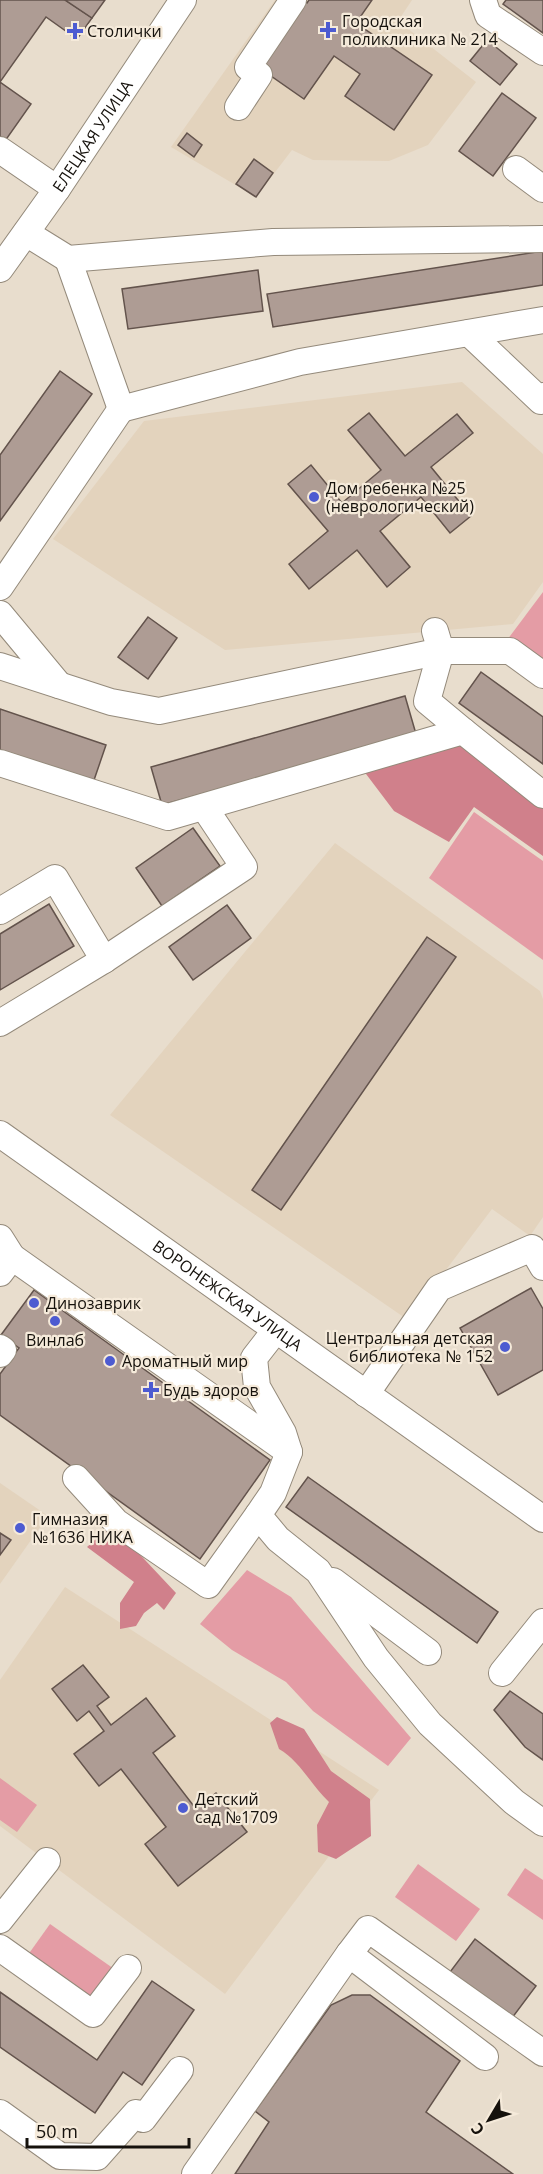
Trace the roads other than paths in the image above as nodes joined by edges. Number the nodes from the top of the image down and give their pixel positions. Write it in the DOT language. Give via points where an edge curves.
graph roads {
  1 [pos="183,0"];
  2 [pos="293,0"];
  3 [pos="483,0"];
  4 [pos="543,52"];
  5 [pos="238,107"];
  6 [pos="0,150"];
  7 [pos="516,169"];
  8 [pos="57,189"];
  9 [pos="543,189"];
  10 [pos="26,233"];
  11 [pos="543,239"];
  12 [pos="68,259"];
  13 [pos="0,269"];
  14 [pos="543,320"];
  15 [pos="469,333"];
  16 [pos="542,400"];
  17 [pos="121,409"];
  18 [pos="0,587"];
  19 [pos="0,614"];
  20 [pos="438,641"];
  21 [pos="0,666"];
  22 [pos="543,675"];
  23 [pos="59,685"];
  24 [pos="463,731"];
  25 [pos="0,763"];
  26 [pos="543,795"];
  27 [pos="204,807"];
  28 [pos="0,911"];
  29 [pos="104,960"];
  30 [pos="0,1023"];
  31 [pos="0,1134"];
  32 [pos="4,1256"];
  33 [pos="543,1267"];
  34 [pos="275,1331"];
  35 [pos="0,1348"];
  36 [pos="0,1354"];
  37 [pos="366,1394"];
  38 [pos="289,1452"];
  39 [pos="76,1478"];
  40 [pos="258,1515"];
  41 [pos="543,1519"];
  42 [pos="318,1570"];
  43 [pos="543,1622"];
  44 [pos="428,1652"];
  45 [pos="502,1673"];
  46 [pos="543,1823"];
  47 [pos="47,1861"];
  48 [pos="0,1920"];
  49 [pos="0,1948"];
  50 [pos="349,1954"];
  51 [pos="128,1968"];
  52 [pos="543,2053"];
  53 [pos="485,2057"];
  54 [pos="180,2070"];
  55 [pos="0,2113"];
  56 [pos="195,2174"];
  1 -- 8 [label="street, ЕЛЕЦКАЯ УЛИЦА"];
  2 -- 5 [label="street" via="248,67 259,75"];
  3 -- 4 [label="street" via="488,15"];
  6 -- 8 [label="street"];
  7 -- 9 [label="street"];
  8 -- 10 [label="street, ЕЛЕЦКАЯ УЛИЦА"];
  10 -- 12 [label="street"];
  10 -- 13 [label="street, ЕЛЕЦКАЯ УЛИЦА"];
  11 -- 12 [label="street" via="273,242"];
  12 -- 17 [label="street"];
  14 -- 15 [label="street"];
  15 -- 16 [label="street"];
  15 -- 17 [label="street" via="300,362"];
  17 -- 18 [label="street"];
  19 -- 23 [label="street"];
  20 -- 22 [label="street" via="510,651"];
  20 -- 23 [label="street" via="159,711 111,702"];
  20 -- 24 [label="street" via="427,701"];
  21 -- 23 [label="street"];
  24 -- 26 [label="street"];
  24 -- 27 [label="street"];
  25 -- 27 [label="street" via="168,817"];
  27 -- 29 [label="street" via="244,867"];
  28 -- 29 [label="street" via="55,878"];
  29 -- 30 [label="street"];
  31 -- 34 [label="street, ВОРОНЕЖСКАЯ УЛИЦА"];
  32 -- 38 [label="street"];
  33 -- 37 [label="street" via="532,1248 439,1288"];
  34 -- 37 [label="street, ВОРОНЕЖСКАЯ УЛИЦА"];
  34 -- 38 [label="street" via="254,1358 257,1387 283,1433"];
  35 -- 36 [label="street"];
  37 -- 41 [label="street, ВОРОНЕЖСКАЯ УЛИЦА"];
  38 -- 40 [label="street" via="273,1493"];
  39 -- 40 [label="street" via="116,1522 208,1585"];
  40 -- 42 [label="street" via="278,1539"];
  42 -- 44 [label="street"];
  42 -- 46 [label="street" via="376,1658 430,1724 514,1802"];
  43 -- 45 [label="street"];
  47 -- 48 [label="street"];
  49 -- 51 [label="street" via="93,2014"];
  50 -- 52 [label="street" via="368,1929"];
  50 -- 53 [label="street"];
  50 -- 56 [label="street"];
  54 -- 55 [label="street" via="143,2119 136,2113 97,2157 60,2156"];
}
